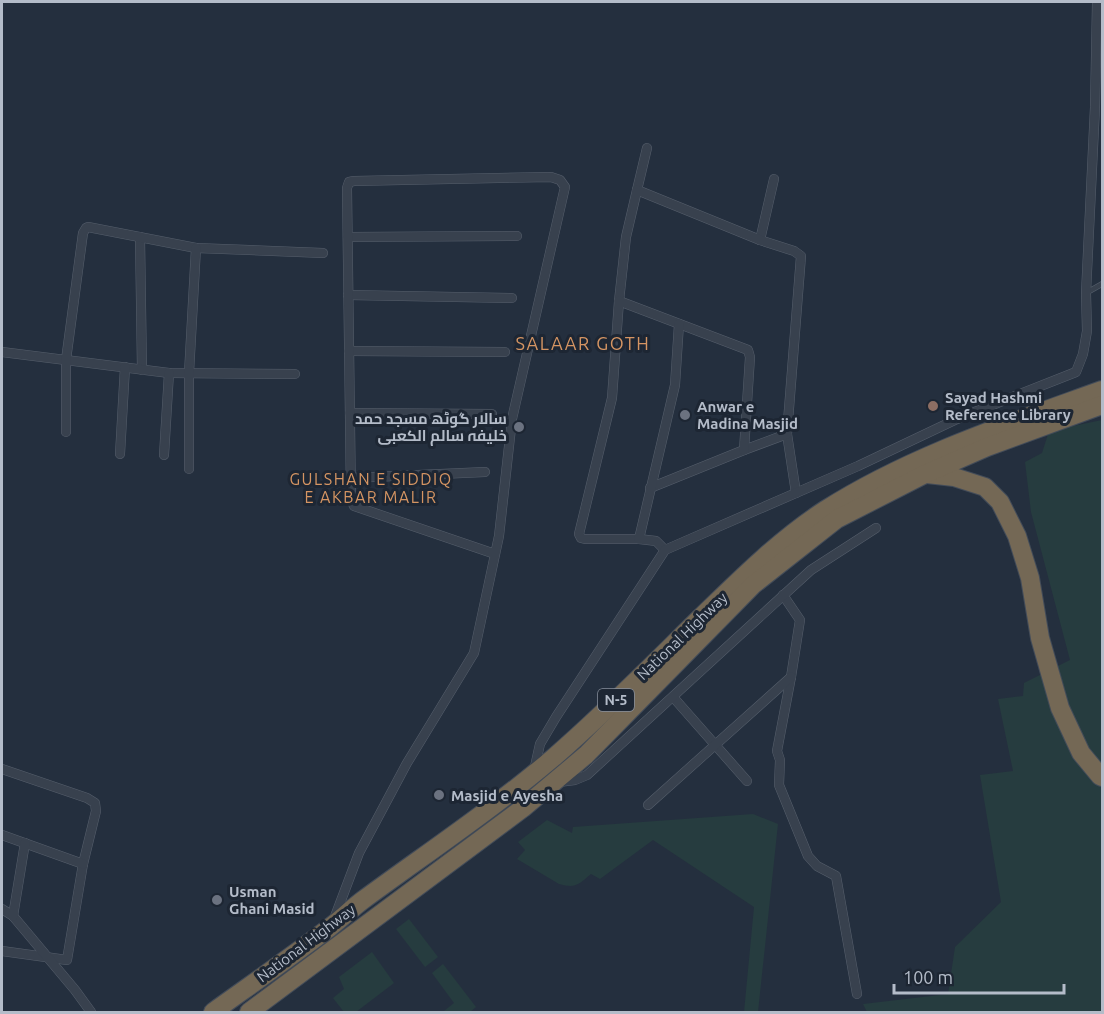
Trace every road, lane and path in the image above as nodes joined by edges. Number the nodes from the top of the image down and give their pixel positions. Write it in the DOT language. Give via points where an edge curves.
graph roads {
  1 [pos="1097,2"];
  2 [pos="647,148"];
  3 [pos="774,179"];
  4 [pos="637,190"];
  5 [pos="517,236"];
  6 [pos="140,237"];
  7 [pos="348,237"];
  8 [pos="760,240"];
  9 [pos="196,248"];
  10 [pos="323,254"];
  11 [pos="1102,284"];
  12 [pos="1086,292"];
  13 [pos="348,295"];
  14 [pos="512,298"];
  15 [pos="619,301"];
  16 [pos="679,324"];
  17 [pos="349,351"];
  18 [pos="2,352"];
  19 [pos="505,352"];
  20 [pos="66,360"];
  21 [pos="125,367"];
  22 [pos="142,369"];
  23 [pos="169,373"];
  24 [pos="189,373"];
  25 [pos="296,374"];
  26 [pos="1102,390"];
  27 [pos="1102,405"];
  28 [pos="350,412"];
  29 [pos="492,414"];
  30 [pos="1037,421"];
  31 [pos="66,432"];
  32 [pos="787,434"];
  33 [pos="744,450"];
  34 [pos="120,454"];
  35 [pos="164,455"];
  36 [pos="189,469"];
  37 [pos="484,472"];
  38 [pos="927,474"];
  39 [pos="351,478"];
  40 [pos="651,488"];
  41 [pos="796,493"];
  42 [pos="876,528"];
  43 [pos="639,539"];
  44 [pos="665,550"];
  45 [pos="495,554"];
  46 [pos="783,595"];
  47 [pos="792,676"];
  48 [pos="673,697"];
  49 [pos="714,744"];
  50 [pos="2,769"];
  51 [pos="534,773"];
  52 [pos="1102,777"];
  53 [pos="747,781"];
  54 [pos="554,783"];
  55 [pos="648,804"];
  56 [pos="2,835"];
  57 [pos="25,843"];
  58 [pos="83,864"];
  59 [pos="2,909"];
  60 [pos="13,916"];
  61 [pos="331,927"];
  62 [pos="2,951"];
  63 [pos="294,953"];
  64 [pos="48,957"];
  65 [pos="309,968"];
  66 [pos="857,994"];
  67 [pos="91,1012"];
  68 [pos="213,1012"];
  69 [pos="249,1012"];
  1 -- 12 [label="street"];
  2 -- 4 [label="street"];
  3 -- 8 [label="street"];
  4 -- 8 [label="street"];
  4 -- 15 [label="street" via="626,237"];
  5 -- 7 [label="street"];
  6 -- 9 [label="street"];
  6 -- 20 [label="street" via="88,227 84,230"];
  6 -- 22 [label="street"];
  7 -- 13 [label="street"];
  7 -- 45 [label="street" via="349,182 551,177 565,187 512,419"];
  8 -- 32 [label="street" via="801,256"];
  9 -- 10 [label="street"];
  9 -- 24 [label="street"];
  11 -- 12 [label="lane"];
  12 -- 41 [label="street" via="1087,331 1076,372 957,419"];
  13 -- 14 [label="street"];
  13 -- 17 [label="street"];
  15 -- 16 [label="street"];
  15 -- 43 [label="street" via="612,398 579,534 585,539"];
  16 -- 33 [label="street" via="748,350"];
  16 -- 40 [label="street" via="675,385"];
  17 -- 19 [label="street"];
  17 -- 28 [label="street"];
  18 -- 20 [label="street"];
  20 -- 21 [label="street"];
  20 -- 31 [label="street"];
  21 -- 22 [label="street"];
  21 -- 34 [label="street"];
  22 -- 23 [label="street"];
  23 -- 24 [label="street"];
  23 -- 35 [label="street"];
  24 -- 25 [label="street"];
  24 -- 36 [label="street"];
  26 -- 30 [label="highway, National Highway / N-5"];
  27 -- 30 [label="highway, National Highway / N-5"];
  28 -- 29 [label="street"];
  28 -- 39 [label="street"];
  30 -- 38 [label="highway, National Highway / N-5"];
  30 -- 51 [label="highway, National Highway / N-5" via="971,438 860,489 823,512 755,566"];
  32 -- 33 [label="street"];
  32 -- 41 [label="street"];
  33 -- 40 [label="street"];
  37 -- 39 [label="street"];
  38 -- 52 [label="highway" via="985,487 1000,502 1017,536 1030,578 1040,638 1060,708 1081,753"];
  38 -- 54 [label="highway, National Highway / N-5" via="837,519 753,585"];
  39 -- 45 [label="street" via="354,506"];
  40 -- 43 [label="street"];
  41 -- 44 [label="street"];
  42 -- 46 [label="street" via="811,570"];
  43 -- 44 [label="street" via="656,541"];
  44 -- 51 [label="street" via="545,735"];
  45 -- 61 [label="street" via="474,653 407,763 359,853"];
  46 -- 47 [label="street" via="801,620"];
  46 -- 48 [label="street"];
  47 -- 49 [label="street"];
  47 -- 66 [label="street" via="777,751 779,785 808,856 836,876"];
  48 -- 49 [label="street"];
  48 -- 54 [label="street" via="587,774"];
  49 -- 53 [label="street"];
  49 -- 55 [label="street"];
  50 -- 58 [label="street" via="95,803"];
  51 -- 61 [label="highway, National Highway / N-5"];
  54 -- 65 [label="highway, National Highway / N-5"];
  56 -- 57 [label="street"];
  57 -- 58 [label="street"];
  57 -- 60 [label="street"];
  58 -- 64 [label="street" via="67,960"];
  59 -- 60 [label="street"];
  60 -- 64 [label="street"];
  61 -- 63 [label="highway, National Highway / N-5"];
  62 -- 64 [label="street"];
  63 -- 65 [label="highway"];
  63 -- 68 [label="highway, National Highway / N-5"];
  64 -- 67 [label="street"];
  65 -- 69 [label="highway, National Highway / N-5"];
}
